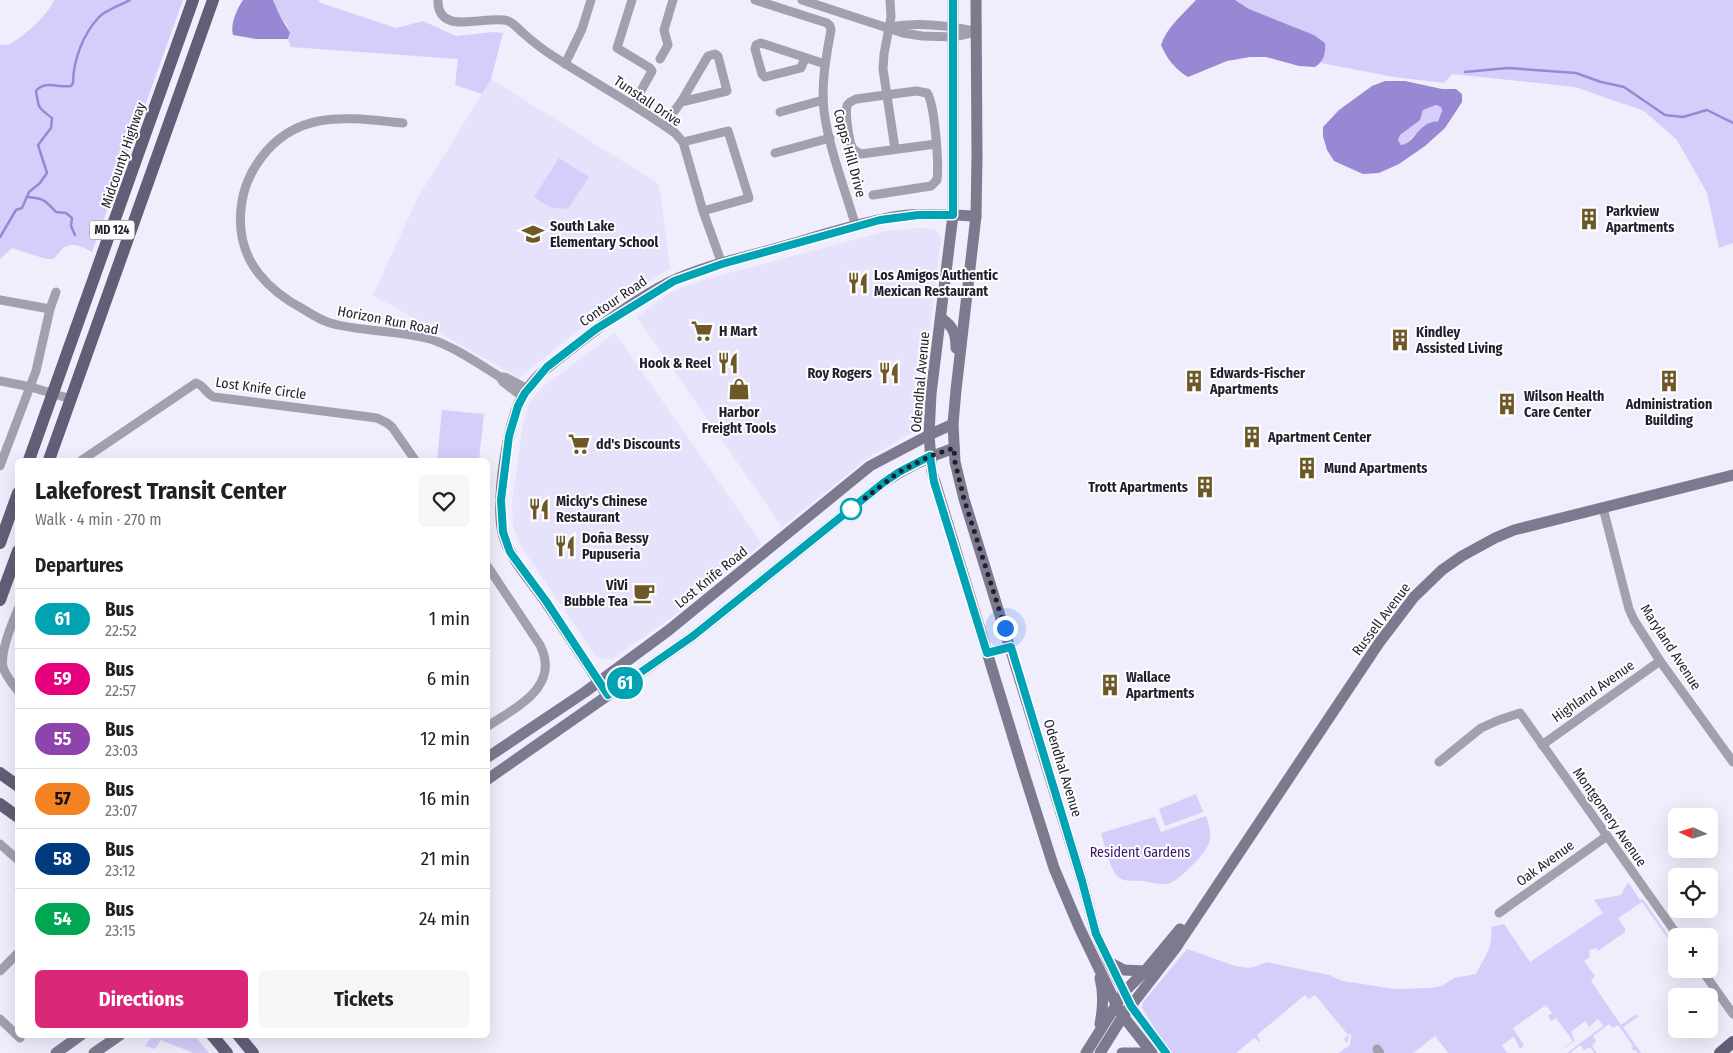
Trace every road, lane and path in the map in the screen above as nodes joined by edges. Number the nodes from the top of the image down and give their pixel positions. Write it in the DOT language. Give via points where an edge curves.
graph roads {
  1 [pos="193,0"];
  2 [pos="213,0"];
  3 [pos="438,0"];
  4 [pos="591,0"];
  5 [pos="632,0"];
  6 [pos="673,0"];
  7 [pos="755,0"];
  8 [pos="802,0"];
  9 [pos="890,0"];
  10 [pos="953,0"];
  11 [pos="976,0"];
  12 [pos="889,27"];
  13 [pos="953,32"];
  14 [pos="976,32"];
  15 [pos="805,58"];
  16 [pos="660,59"];
  17 [pos="565,64"];
  18 [pos="825,64"];
  19 [pos="887,95"];
  20 [pos="823,100"];
  21 [pos="681,102"];
  22 [pos="633,105"];
  23 [pos="780,112"];
  24 [pos="403,123"];
  25 [pos="664,125"];
  26 [pos="830,138"];
  27 [pos="683,142"];
  28 [pos="936,144"];
  29 [pos="895,149"];
  30 [pos="775,153"];
  31 [pos="873,195"];
  32 [pos="703,212"];
  33 [pos="953,215"];
  34 [pos="976,216"];
  35 [pos="856,227"];
  36 [pos="722,264"];
  37 [pos="56,292"];
  38 [pos="0,300"];
  39 [pos="50,309"];
  40 [pos="941,318"];
  41 [pos="0,381"];
  42 [pos="31,387"];
  43 [pos="956,390"];
  44 [pos="52,393"];
  45 [pos="525,393"];
  46 [pos="71,399"];
  47 [pos="954,424"];
  48 [pos="929,434"];
  49 [pos="954,448"];
  50 [pos="930,456"];
  51 [pos="30,458"];
  52 [pos="50,458"];
  53 [pos="85,458"];
  54 [pos="414,458"];
  55 [pos="0,464"];
  56 [pos="1733,475"];
  57 [pos="15,501"];
  58 [pos="1603,508"];
  59 [pos="0,543"];
  60 [pos="15,558"];
  61 [pos="490,570"];
  62 [pos="0,600"];
  63 [pos="15,617"];
  64 [pos="1660,661"];
  65 [pos="599,682"];
  66 [pos="15,687"];
  67 [pos="608,695"];
  68 [pos="490,725"];
  69 [pos="1542,745"];
  70 [pos="490,756"];
  71 [pos="1439,762"];
  72 [pos="1733,762"];
  73 [pos="0,772"];
  74 [pos="490,778"];
  75 [pos="15,784"];
  76 [pos="0,804"];
  77 [pos="15,815"];
  78 [pos="1606,836"];
  79 [pos="0,844"];
  80 [pos="15,857"];
  81 [pos="1227,871"];
  82 [pos="1499,913"];
  83 [pos="1672,928"];
  84 [pos="15,956"];
  85 [pos="1096,962"];
  86 [pos="1109,962"];
  87 [pos="0,971"];
  88 [pos="1145,971"];
  89 [pos="1707,978"];
  90 [pos="1125,990"];
  91 [pos="1116,1004"];
  92 [pos="1131,1006"];
  93 [pos="1733,1014"];
  94 [pos="1123,1016"];
  95 [pos="0,1019"];
  96 [pos="1099,1031"];
  97 [pos="15,1033"];
  98 [pos="77,1038"];
  99 [pos="116,1038"];
  100 [pos="214,1038"];
  101 [pos="240,1038"];
  102 [pos="1733,1042"];
  103 [pos="56,1053"];
  104 [pos="94,1053"];
  105 [pos="227,1053"];
  106 [pos="253,1053"];
  107 [pos="1086,1053"];
  108 [pos="1100,1053"];
  109 [pos="1122,1053"];
  110 [pos="1140,1053"];
  111 [pos="1152,1053"];
  112 [pos="1166,1053"];
  113 [pos="1720,1053"];
  1 -- 44 [label="main road, Midcounty Highway / MD 124"];
  2 -- 46 [label="main road, MD 124"];
  3 -- 17 [label="street, Tunstall Drive" via="440,11 452,21 509,21"];
  4 -- 17 [label="street" via="582,29"];
  5 -- 22 [label="street" via="617,48 652,71"];
  6 -- 16 [label="street" via="664,30 668,45"];
  7 -- 18 [label="street, Copps Hill Drive" via="827,23 831,30"];
  8 -- 12 [label="street"];
  9 -- 12 [label="street"];
  10 -- 13 [label="street, Odendhal Avenue"];
  11 -- 14 [label="street, Odendhal Avenue"];
  12 -- 13 [label="street" via="903,25"];
  12 -- 19 [label="street" via="884,54"];
  13 -- 14 [label="street"];
  13 -- 33 [label="street, Odendhal Avenue"];
  14 -- 34 [label="street, Odendhal Avenue"];
  15 -- 15 [label="street" via="761,43 755,49 765,77 801,68"];
  15 -- 18 [label="street"];
  17 -- 22 [label="street, Tunstall Drive"];
  18 -- 20 [label="street, Copps Hill Drive"];
  19 -- 28 [label="street" via="916,91 926,93 931,102"];
  19 -- 29 [label="street"];
  19 -- 29 [label="street" via="849,102 846,107 850,144 861,154"];
  20 -- 23 [label="street"];
  20 -- 26 [label="street, Copps Hill Drive"];
  21 -- 21 [label="street" via="708,56 718,56 727,91"];
  21 -- 25 [label="street"];
  22 -- 25 [label="street, Tunstall Drive"];
  24 -- 45 [label="street, Horizon Run Road" via="335,118 309,123 286,134 262,156 243,194 240,218 247,253 274,290 318,318 339,325 430,340 500,377 506,377"];
  25 -- 27 [label="street, Tunstall Drive"];
  26 -- 30 [label="street"];
  26 -- 35 [label="street, Copps Hill Drive"];
  27 -- 32 [label="street, Tunstall Drive"];
  27 -- 32 [label="street" via="728,131 749,198"];
  28 -- 29 [label="street"];
  28 -- 31 [label="street" via="938,166 934,184"];
  32 -- 36 [label="street, Tunstall Drive"];
  33 -- 34 [label="street, Contour Road"];
  33 -- 35 [label="street, Contour Road" via="900,216"];
  33 -- 40 [label="street, Odendhal Avenue"];
  34 -- 43 [label="street, Odendhal Avenue"];
  35 -- 36 [label="street, Contour Road"];
  36 -- 45 [label="street, Contour Road" via="671,282 596,329 547,367"];
  37 -- 39 [label="street"];
  38 -- 39 [label="street"];
  39 -- 42 [label="street"];
  40 -- 43 [label="street" via="952,327 956,336"];
  40 -- 48 [label="street, Odendhal Avenue"];
  41 -- 42 [label="street"];
  42 -- 44 [label="street"];
  42 -- 55 [label="street"];
  43 -- 47 [label="street, Odendhal Avenue"];
  44 -- 46 [label="street"];
  44 -- 51 [label="main road, Midcounty Highway / MD 124"];
  45 -- 65 [label="street, Contour Road" via="509,436 501,500 503,532 510,552"];
  46 -- 52 [label="main road, MD 124"];
  47 -- 48 [label="street, Lost Knife Road"];
  47 -- 49 [label="street, Odendhal Avenue"];
  48 -- 50 [label="street, Odendhal Avenue"];
  48 -- 65 [label="street, Lost Knife Road" via="870,466 708,599"];
  49 -- 50 [label="street"];
  49 -- 86 [label="street, Odendhal Avenue" via="964,499 1096,934"];
  50 -- 67 [label="street" via="883,483 693,636"];
  50 -- 85 [label="street, Odendhal Avenue" via="934,482 1051,859"];
  53 -- 54 [label="street, Lost Knife Circle" via="196,383 213,396 377,418 392,427"];
  56 -- 58 [label="street, Russell Avenue"];
  57 -- 59 [label="main road"];
  58 -- 64 [label="street, Maryland Avenue" via="1629,609"];
  58 -- 81 [label="street, Russell Avenue" via="1514,530 1495,538 1462,556 1424,587 1379,644"];
  60 -- 62 [label="main road"];
  61 -- 68 [label="street" via="540,645 546,666 543,680 535,693"];
  63 -- 66 [label="street" via="1,660"];
  64 -- 69 [label="street, Highland Avenue"];
  64 -- 72 [label="street, Maryland Avenue"];
  65 -- 67 [label="street, Contour Road"];
  65 -- 70 [label="street, Lost Knife Road"];
  67 -- 74 [label="street"];
  69 -- 71 [label="street, Montgomery Avenue" via="1520,713 1482,728"];
  69 -- 78 [label="street, Montgomery Avenue"];
  73 -- 75 [label="main road"];
  76 -- 77 [label="main road"];
  78 -- 82 [label="street, Oak Avenue"];
  78 -- 83 [label="street, Montgomery Avenue"];
  79 -- 80 [label="street"];
  81 -- 88 [label="street, Russell Avenue"];
  81 -- 92 [label="street, Russell Avenue" via="1175,949"];
  84 -- 87 [label="street"];
  85 -- 91 [label="street, Odendhal Avenue"];
  85 -- 96 [label="street" via="1102,987"];
  86 -- 88 [label="street" via="1124,970"];
  86 -- 90 [label="street, Odendhal Avenue"];
  88 -- 90 [label="street, Russell Avenue"];
  89 -- 93 [label="street"];
  90 -- 91 [label="street, Russell Avenue"];
  90 -- 92 [label="street, Odendhal Avenue"];
  91 -- 94 [label="street, Odendhal Avenue"];
  91 -- 96 [label="street, Russell Avenue"];
  92 -- 94 [label="street, Russell Avenue"];
  92 -- 112 [label="street, Odendhal Avenue"];
  94 -- 108 [label="street, Russell Avenue"];
  94 -- 111 [label="street, Odendhal Avenue"];
  95 -- 97 [label="street"];
  96 -- 107 [label="street, Russell Avenue"];
  98 -- 103 [label="street"];
  99 -- 104 [label="street"];
  100 -- 105 [label="main road"];
  101 -- 106 [label="main road"];
  102 -- 113 [label="main road"];
  109 -- 110 [label="street"];
}
